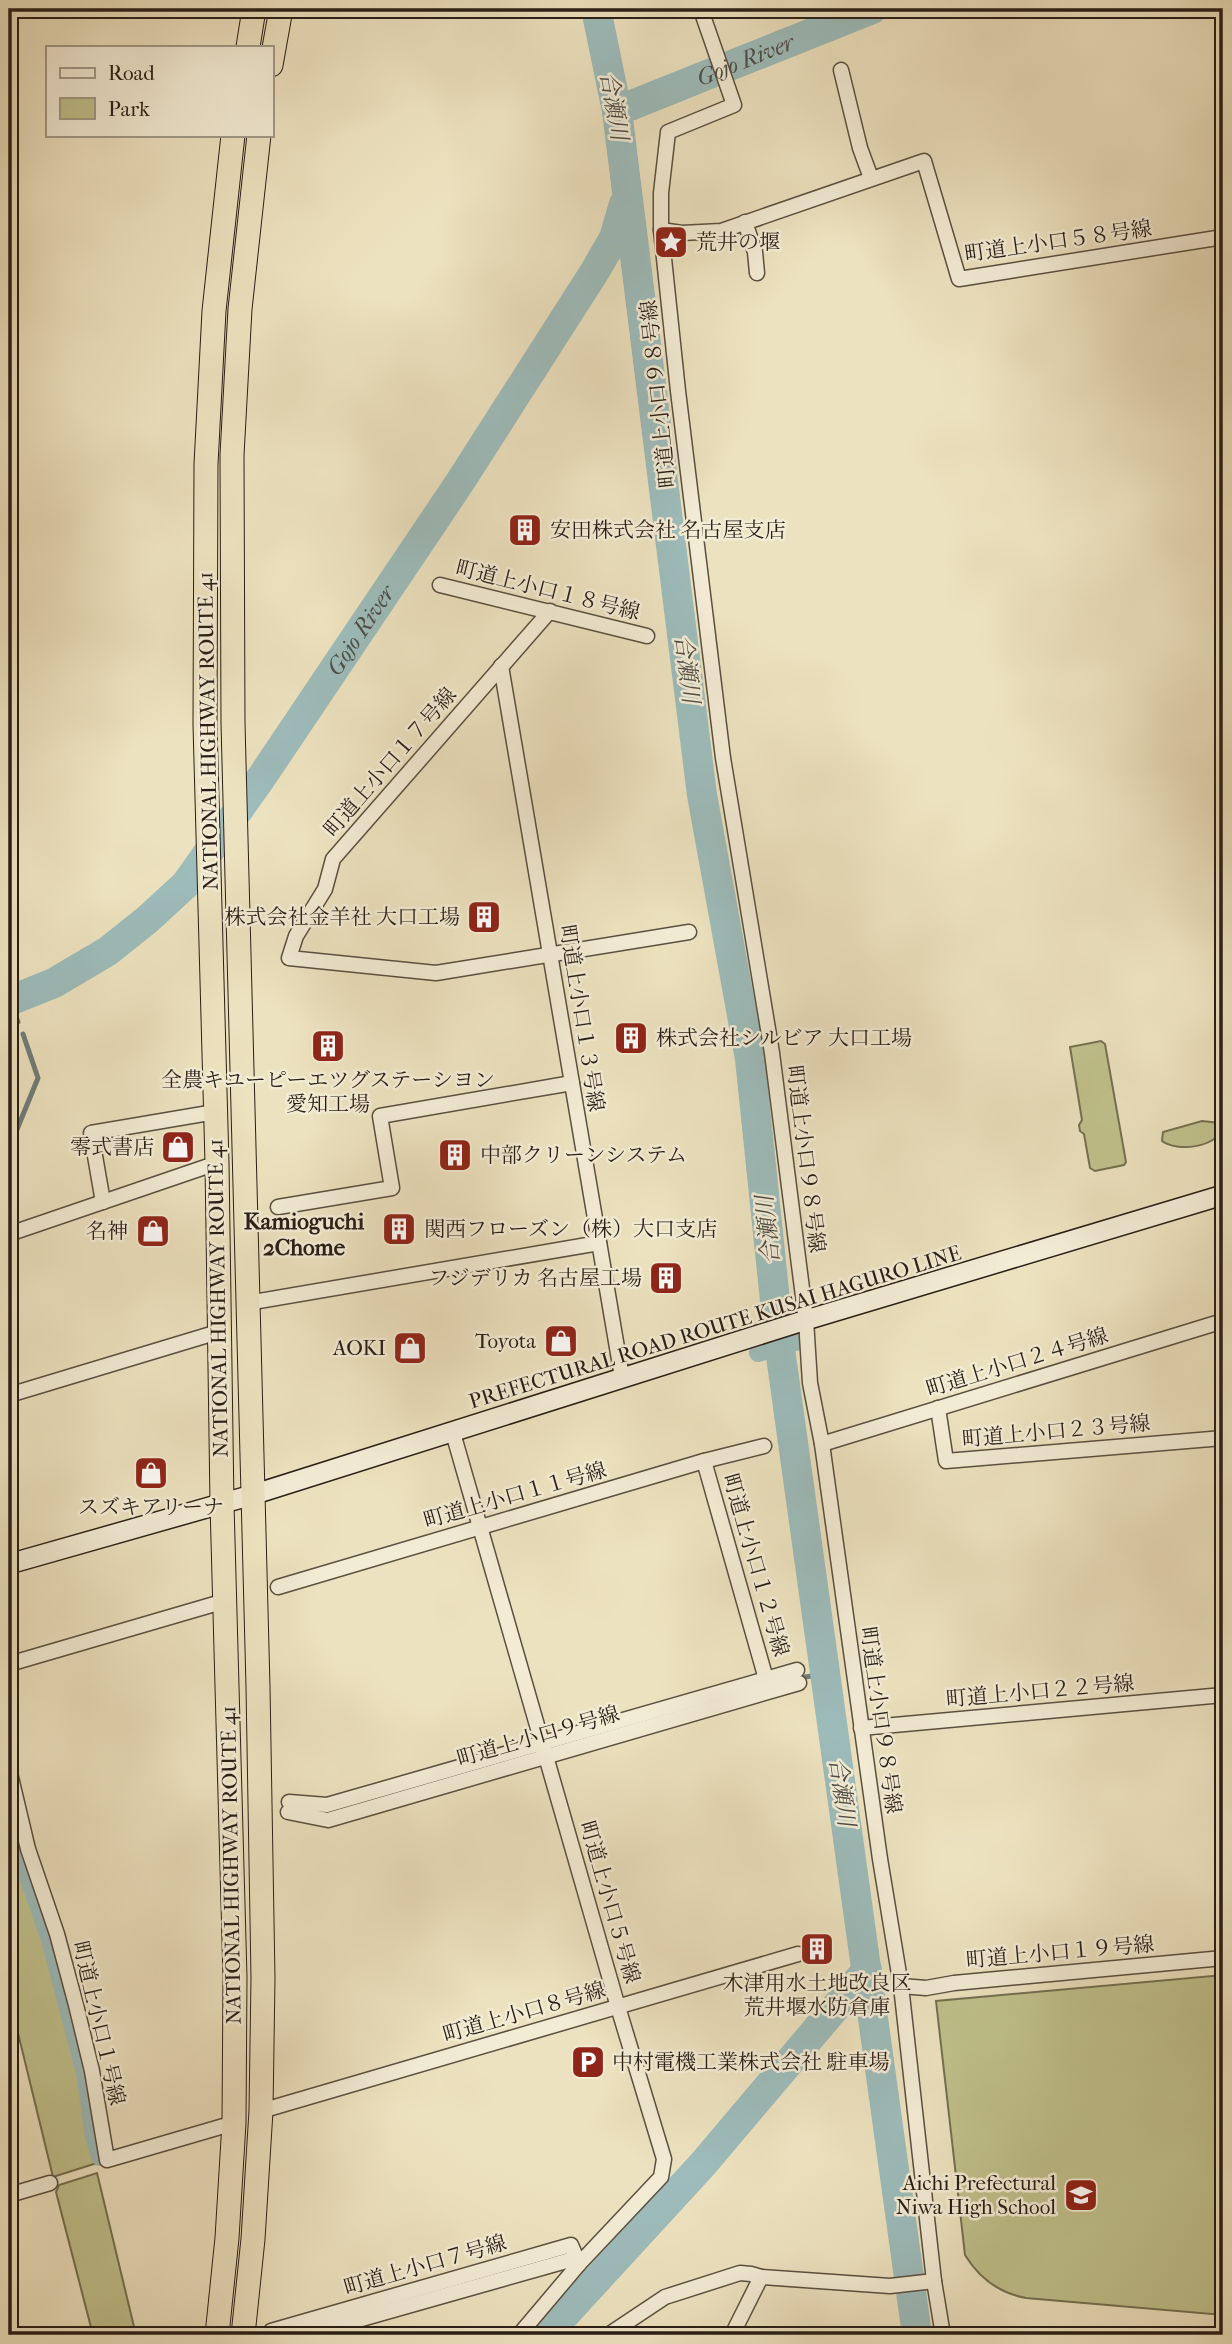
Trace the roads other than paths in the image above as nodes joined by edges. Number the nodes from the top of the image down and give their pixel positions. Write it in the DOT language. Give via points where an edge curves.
graph roads {
  1 [pos="254,9"];
  2 [pos="281,9"];
  3 [pos="665,9"];
  4 [pos="735,9"];
  5 [pos="701,10"];
  6 [pos="248,46"];
  7 [pos="273,54"];
  8 [pos="841,69"];
  9 [pos="233,136"];
  10 [pos="259,136"];
  11 [pos="871,178"];
  12 [pos="745,222"];
  13 [pos="661,230"];
  14 [pos="1223,237"];
  15 [pos="757,273"];
  16 [pos="440,585"];
  17 [pos="550,611"];
  18 [pos="646,636"];
  19 [pos="502,666"];
  20 [pos="689,932"];
  21 [pos="551,956"];
  22 [pos="572,1083"];
  23 [pos="215,1112"];
  24 [pos="217,1163"];
  25 [pos="1223,1195"];
  26 [pos="103,1202"];
  27 [pos="278,1207"];
  28 [pos="9,1234"];
  29 [pos="598,1243"];
  30 [pos="247,1303"];
  31 [pos="806,1320"];
  32 [pos="1223,1321"];
  33 [pos="218,1332"];
  34 [pos="622,1377"];
  35 [pos="9,1395"];
  36 [pos="938,1408"];
  37 [pos="453,1433"];
  38 [pos="1223,1438"];
  39 [pos="822,1444"];
  40 [pos="765,1446"];
  41 [pos="704,1461"];
  42 [pos="252,1495"];
  43 [pos="222,1504"];
  44 [pos="479,1527"];
  45 [pos="9,1564"];
  46 [pos="278,1587"];
  47 [pos="225,1601"];
  48 [pos="9,1664"];
  49 [pos="766,1679"];
  50 [pos="1223,1695"];
  51 [pos="861,1728"];
  52 [pos="544,1750"];
  53 [pos="9,1769"];
  54 [pos="288,1807"];
  55 [pos="798,1954"];
  56 [pos="1223,1958"];
  57 [pos="901,1986"];
  58 [pos="618,2007"];
  59 [pos="261,2111"];
  60 [pos="234,2123"];
  61 [pos="50,2183"];
  62 [pos="9,2194"];
  63 [pos="578,2261"];
  64 [pos="761,2277"];
  65 [pos="931,2280"];
  66 [pos="276,2332"];
  67 [pos="216,2335"];
  68 [pos="243,2335"];
  69 [pos="305,2335"];
  70 [pos="519,2335"];
  71 [pos="608,2335"];
  72 [pos="732,2335"];
  73 [pos="943,2335"];
  1 -- 6 [label="highway"];
  2 -- 7 [label="highway"];
  3 -- 5 [label="street"];
  4 -- 5 [label="street"];
  5 -- 13 [label="street, 町道上小口９８号線" via="734,105 668,132"];
  8 -- 11 [label="street"];
  9 -- 23 [label="highway, NATIONAL HIGHWAY ROUTE 41" via="214,311 206,464 205,725"];
  10 -- 30 [label="highway, NATIONAL HIGHWAY ROUTE 41" via="240,309 232,456 233,723"];
  11 -- 12 [label="street, 町道上小口５８号線"];
  11 -- 14 [label="street, 町道上小口５８号線" via="924,161 959,279"];
  12 -- 13 [label="street, 町道上小口５８号線" via="721,231"];
  12 -- 15 [label="street"];
  13 -- 31 [label="street, 町道上小口９８号線" via="723,758 772,1053"];
  16 -- 17 [label="street, 町道上小口１８号線"];
  17 -- 18 [label="street, 町道上小口１８号線"];
  17 -- 19 [label="street, 町道上小口１７号線"];
  19 -- 21 [label="street, 町道上小口１３号線"];
  19 -- 21 [label="street, 町道上小口１７号線" via="333,859 322,895 296,936 289,958 436,973"];
  20 -- 21 [label="street"];
  21 -- 22 [label="street, 町道上小口１３号線"];
  22 -- 27 [label="street" via="380,1116 392,1188"];
  22 -- 29 [label="street, 町道上小口１３号線"];
  23 -- 24 [label="highway, NATIONAL HIGHWAY ROUTE 41"];
  23 -- 26 [label="street" via="91,1133"];
  24 -- 26 [label="street"];
  24 -- 33 [label="highway, NATIONAL HIGHWAY ROUTE 41"];
  25 -- 31 [label="main road, PREFECTURAL ROAD ROUTE KUSAI HAGURO LINE"];
  26 -- 28 [label="street"];
  29 -- 30 [label="street"];
  29 -- 34 [label="street, 町道上小口１３号線"];
  30 -- 42 [label="highway, NATIONAL HIGHWAY ROUTE 41"];
  31 -- 34 [label="main road, PREFECTURAL ROAD ROUTE KUSAI HAGURO LINE"];
  31 -- 39 [label="street, 町道上小口９８号線" via="810,1383"];
  32 -- 36 [label="street, 町道上小口２４号線"];
  33 -- 35 [label="street"];
  33 -- 43 [label="highway, NATIONAL HIGHWAY ROUTE 41"];
  34 -- 37 [label="main road, PREFECTURAL ROAD ROUTE KUSAI HAGURO LINE"];
  36 -- 38 [label="street, 町道上小口２３号線" via="946,1461"];
  36 -- 39 [label="street, 町道上小口２４号線"];
  37 -- 42 [label="main road, PREFECTURAL ROAD ROUTE KUSAI HAGURO LINE"];
  37 -- 44 [label="street, 町道上小口５号線"];
  39 -- 51 [label="street, 町道上小口９８号線"];
  40 -- 41 [label="street, 町道上小口１１号線"];
  41 -- 44 [label="street, 町道上小口１１号線"];
  41 -- 49 [label="street, 町道上小口１２号線"];
  42 -- 43 [label="main road, PREFECTURAL ROAD ROUTE KUSAI HAGURO LINE"];
  42 -- 59 [label="highway, NATIONAL HIGHWAY ROUTE 41" via="263,1964"];
  43 -- 45 [label="main road, PREFECTURAL ROAD ROUTE KUSAI HAGURO LINE"];
  43 -- 47 [label="highway, NATIONAL HIGHWAY ROUTE 41"];
  44 -- 46 [label="street, 町道上小口１１号線"];
  44 -- 52 [label="street, 町道上小口５号線"];
  47 -- 48 [label="street"];
  47 -- 60 [label="highway, NATIONAL HIGHWAY ROUTE 41" via="235,1977"];
  49 -- 52 [label="street"];
  49 -- 52 [label="street, 町道上小口９号線" via="798,1677"];
  50 -- 51 [label="street, 町道上小口２２号線"];
  51 -- 57 [label="street, 町道上小口９８号線"];
  52 -- 54 [label="street" via="327,1805"];
  52 -- 58 [label="street, 町道上小口５号線"];
  53 -- 60 [label="street, 町道上小口１号線" via="31,1860 73,1993 107,2160"];
  55 -- 58 [label="street, 町道上小口８号線"];
  56 -- 57 [label="street, 町道上小口１９号線" via="926,1988"];
  57 -- 65 [label="street, 町道上小口９８号線"];
  58 -- 59 [label="street, 町道上小口８号線"];
  58 -- 63 [label="street, 町道上小口５号線" via="664,2167 661,2177"];
  59 -- 68 [label="highway, NATIONAL HIGHWAY ROUTE 41"];
  60 -- 67 [label="highway, NATIONAL HIGHWAY ROUTE 41"];
  61 -- 62 [label="street"];
  63 -- 66 [label="street, 町道上小口７号線" via="571,2245"];
  63 -- 69 [label="street"];
  63 -- 70 [label="street, 町道上小口５号線"];
  64 -- 65 [label="street" via="895,2286"];
  64 -- 71 [label="street" via="740,2273 666,2297"];
  64 -- 72 [label="street"];
  65 -- 73 [label="street, 町道上小口９８号線"];
}
